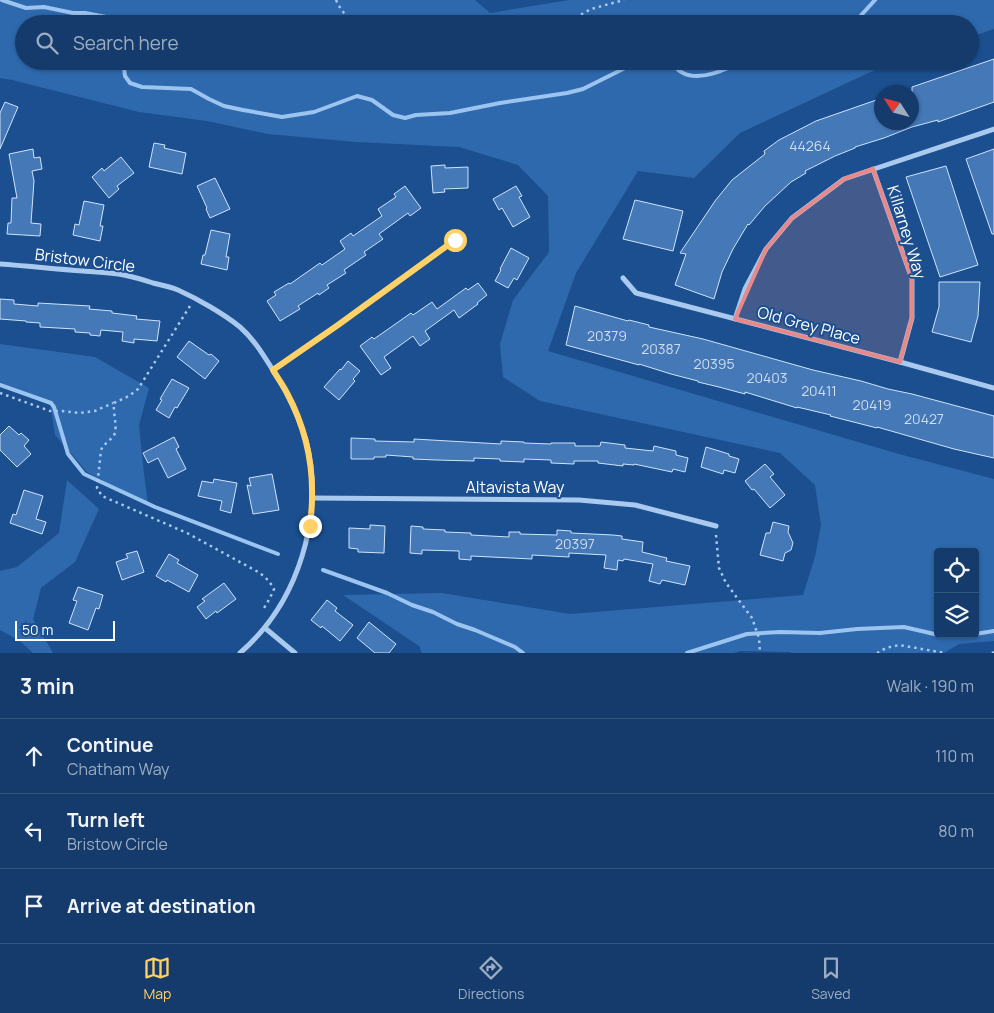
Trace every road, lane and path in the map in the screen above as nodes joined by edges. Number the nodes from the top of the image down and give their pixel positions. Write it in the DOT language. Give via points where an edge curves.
graph roads {
  1 [pos="336,0"];
  2 [pos="624,0"];
  3 [pos="345,15"];
  4 [pos="581,15"];
  5 [pos="994,129"];
  6 [pos="873,169"];
  7 [pos="455,240"];
  8 [pos="0,264"];
  9 [pos="623,278"];
  10 [pos="194,299"];
  11 [pos="735,319"];
  12 [pos="900,362"];
  13 [pos="273,370"];
  14 [pos="994,388"];
  15 [pos="0,393"];
  16 [pos="114,403"];
  17 [pos="312,498"];
  18 [pos="716,526"];
  19 [pos="274,615"];
  20 [pos="265,628"];
  21 [pos="240,653"];
  22 [pos="295,653"];
  23 [pos="760,653"];
  24 [pos="877,653"];
  25 [pos="945,653"];
  1 -- 3 [label="path"];
  2 -- 4 [label="path"];
  5 -- 6 [label="street"];
  6 -- 11 [label="street" via="844,179 792,218 766,249 745,289"];
  6 -- 12 [label="street, Killarney Way" via="912,279 912,318"];
  7 -- 13 [label="street"];
  8 -- 10 [label="street, Bristow Circle" via="123,274 178,290"];
  9 -- 11 [label="street, Old Grey Place" via="636,293"];
  10 -- 13 [label="street, Bristow Circle" via="240,328 260,348"];
  10 -- 16 [label="path" via="138,389"];
  11 -- 12 [label="street, Old Grey Place"];
  12 -- 14 [label="street, Old Grey Place"];
  13 -- 17 [label="street, Bristow Circle" via="287,392 306,441"];
  15 -- 16 [label="path" via="50,411 95,412"];
  16 -- 19 [label="path" via="116,429 102,446 97,488 102,496 187,533 260,574 274,589 264,608"];
  17 -- 18 [label="street, Altavista Way" via="579,500 635,505"];
  17 -- 19 [label="street, Bristow Circle" via="304,551 288,593"];
  18 -- 23 [label="path" via="719,568 752,618"];
  19 -- 20 [label="street, Bristow Circle"];
  20 -- 21 [label="street, Bristow Circle"];
  20 -- 22 [label="street"];
  24 -- 25 [label="path" via="899,645"];
}
